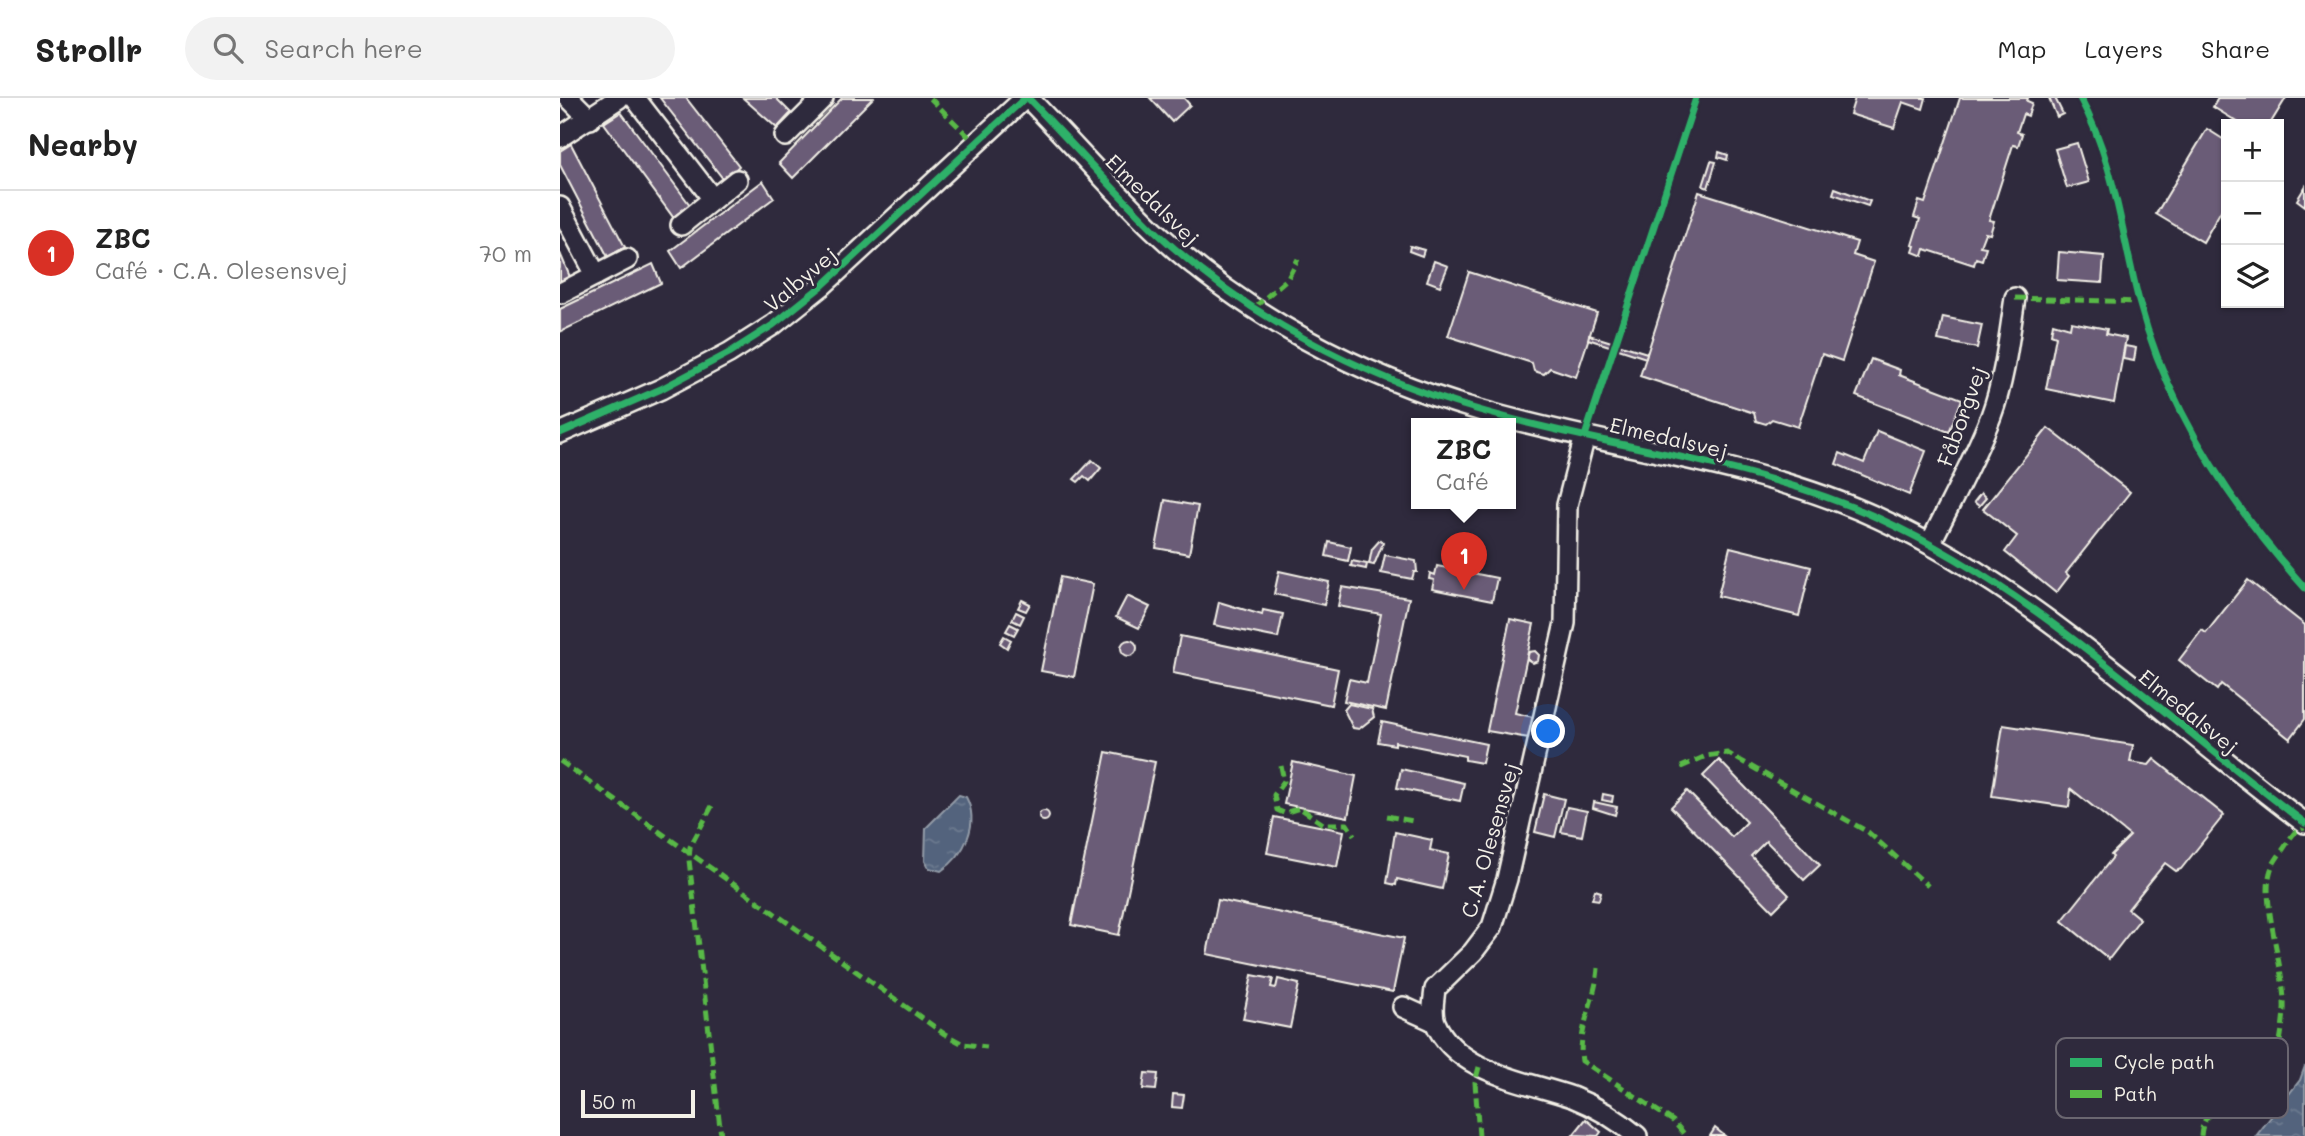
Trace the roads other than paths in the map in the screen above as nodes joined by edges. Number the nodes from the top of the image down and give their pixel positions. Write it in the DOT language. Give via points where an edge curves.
graph roads {
  1 [pos="569,98"];
  2 [pos="620,98"];
  3 [pos="635,98"];
  4 [pos="1027,98"];
  5 [pos="817,100"];
  6 [pos="590,119"];
  7 [pos="785,136"];
  8 [pos="560,137"];
  9 [pos="737,180"];
  10 [pos="713,199"];
  11 [pos="560,207"];
  12 [pos="681,225"];
  13 [pos="627,259"];
  14 [pos="596,275"];
  15 [pos="561,293"];
  16 [pos="2015,298"];
  17 [pos="1509,418"];
  18 [pos="1516,420"];
  19 [pos="560,433"];
  20 [pos="1585,436"];
  21 [pos="1930,544"];
  22 [pos="2305,823"];
  23 [pos="1403,1007"];
  24 [pos="1434,1021"];
  25 [pos="1637,1136"];
  1 -- 6 [label="street"];
  2 -- 6 [label="street"];
  3 -- 10 [label="street"];
  4 -- 17 [label="street, Elmedalsvej" via="1154,229 1213,278 1283,326 1348,362 1413,389"];
  4 -- 19 [label="street, Valbyvej" via="773,325 662,389"];
  5 -- 7 [label="street"];
  6 -- 8 [label="street"];
  9 -- 10 [label="street"];
  10 -- 12 [label="street"];
  11 -- 14 [label="street"];
  13 -- 14 [label="street"];
  14 -- 15 [label="street"];
  16 -- 21 [label="street, Fåborgvej" via="1992,413"];
  18 -- 20 [label="street, Elmedalsvej"];
  20 -- 21 [label="street, Elmedalsvej" via="1802,489 1872,515"];
  20 -- 24 [label="street, C.A. Olesensvej" via="1567,505 1565,623 1507,879 1492,927 1473,953 1435,989"];
  21 -- 22 [label="street, Elmedalsvej" via="2028,605"];
  23 -- 24 [label="street"];
  24 -- 25 [label="street" via="1479,1067 1575,1098"];
}
